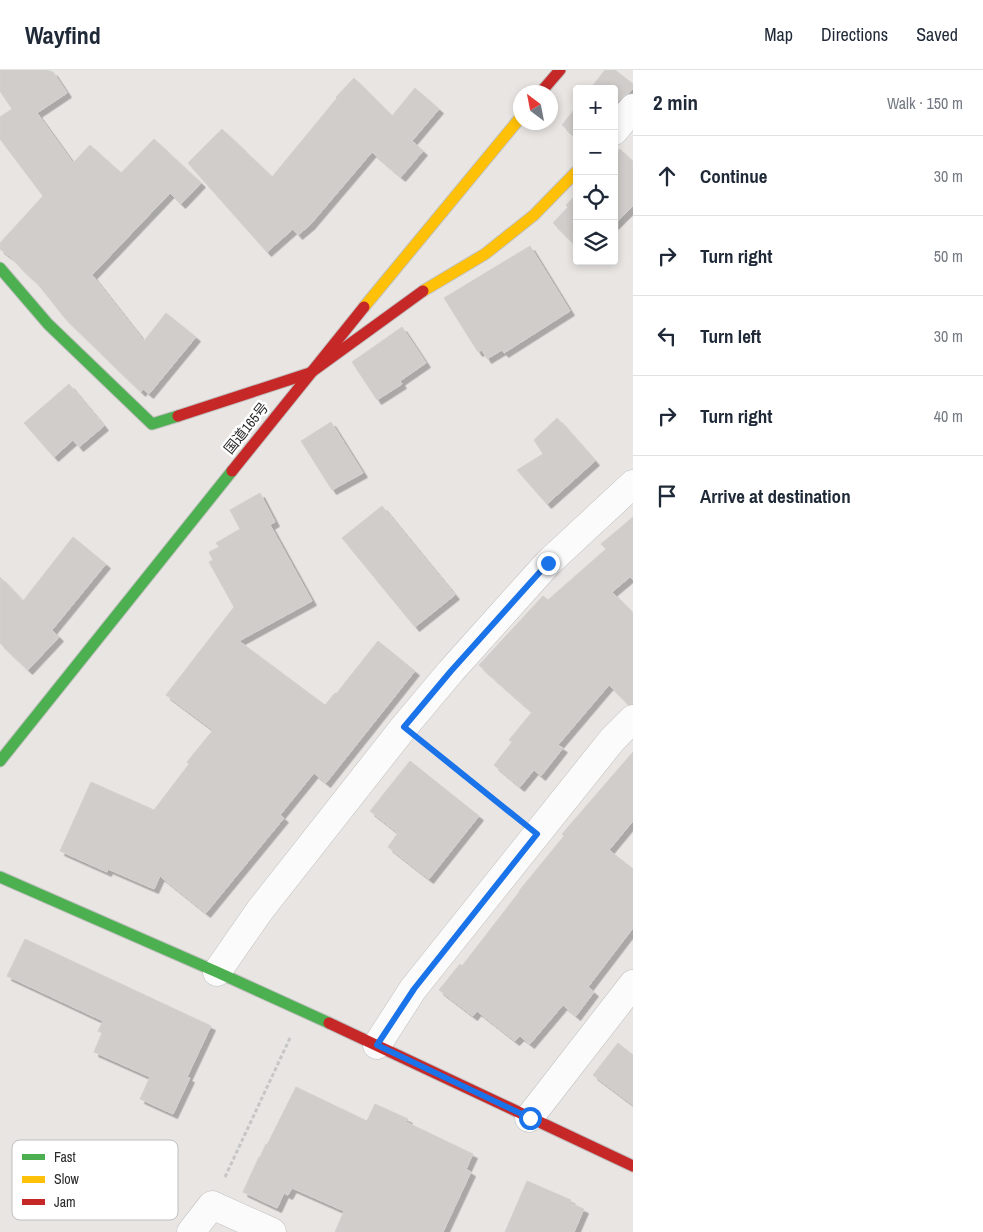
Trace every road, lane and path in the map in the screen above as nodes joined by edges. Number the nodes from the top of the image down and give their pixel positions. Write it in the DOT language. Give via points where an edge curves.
graph roads {
  1 [pos="560,70"];
  2 [pos="548,85"];
  3 [pos="633,108"];
  4 [pos="513,126"];
  5 [pos="615,130"];
  6 [pos="573,175"];
  7 [pos="0,268"];
  8 [pos="310,373"];
  9 [pos="633,484"];
  10 [pos="633,718"];
  11 [pos="404,727"];
  12 [pos="0,761"];
  13 [pos="537,834"];
  14 [pos="0,877"];
  15 [pos="217,972"];
  16 [pos="633,984"];
  17 [pos="291,1035"];
  18 [pos="377,1045"];
  19 [pos="530,1118"];
  20 [pos="633,1166"];
  21 [pos="212,1205"];
  22 [pos="191,1232"];
  23 [pos="272,1232"];
  1 -- 2 [label="main road"];
  3 -- 5 [label="street"];
  4 -- 8 [label="main road, 国道165号"];
  6 -- 8 [label="main road" via="534,216 485,254 427,288"];
  7 -- 8 [label="main road" via="48,324 152,424"];
  8 -- 12 [label="main road, 国道165号"];
  9 -- 11 [label="street" via="548,563"];
  10 -- 13 [label="street"];
  11 -- 13 [label="path"];
  11 -- 15 [label="street" via="260,910"];
  13 -- 18 [label="street" via="414,989"];
  14 -- 15 [label="main road"];
  15 -- 18 [label="main road"];
  16 -- 19 [label="street"];
  17 -- 21 [label="path"];
  18 -- 19 [label="main road"];
  19 -- 20 [label="main road"];
  21 -- 22 [label="street"];
  21 -- 23 [label="street"];
}
